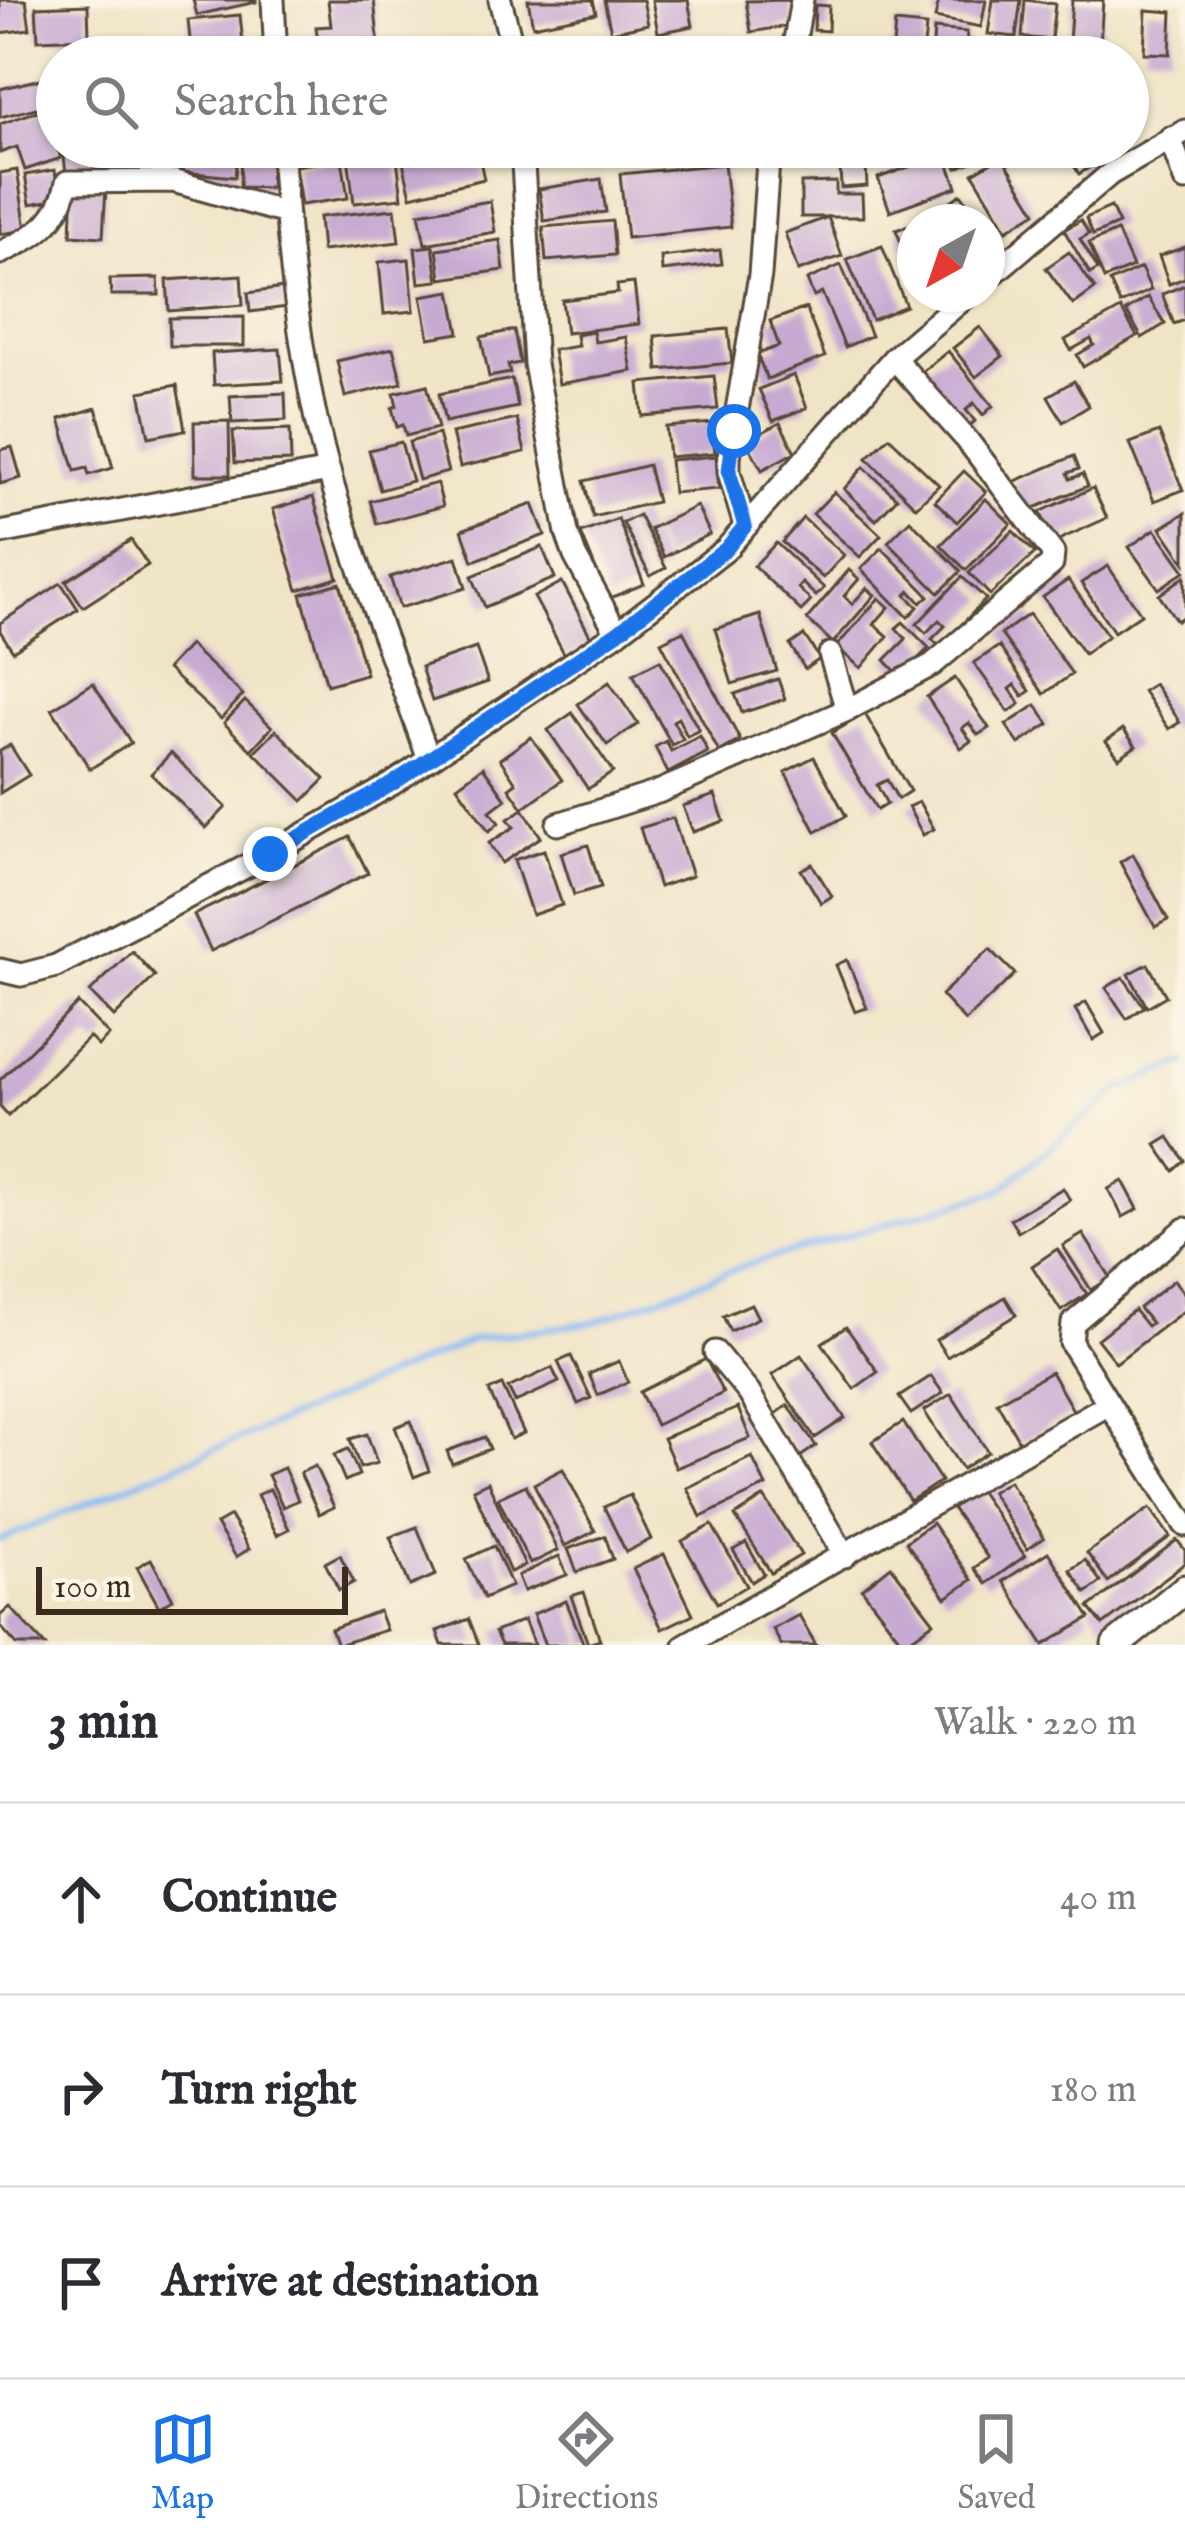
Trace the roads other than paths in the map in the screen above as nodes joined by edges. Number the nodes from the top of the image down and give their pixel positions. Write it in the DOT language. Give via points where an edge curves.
graph roads {
  1 [pos="273,0"];
  2 [pos="500,0"];
  3 [pos="802,0"];
  4 [pos="275,36"];
  5 [pos="509,36"];
  6 [pos="796,36"];
  7 [pos="1177,135"];
  8 [pos="1149,152"];
  9 [pos="283,168"];
  10 [pos="523,168"];
  11 [pos="768,168"];
  12 [pos="1121,168"];
  13 [pos="1185,180"];
  14 [pos="286,213"];
  15 [pos="0,254"];
  16 [pos="1005,264"];
  17 [pos="948,312"];
  18 [pos="895,358"];
  19 [pos="329,471"];
  20 [pos="745,526"];
  21 [pos="0,532"];
  22 [pos="617,633"];
  23 [pos="830,654"];
  24 [pos="847,710"];
  25 [pos="428,757"];
  26 [pos="558,824"];
  27 [pos="0,970"];
  28 [pos="1185,1229"];
  29 [pos="715,1352"];
  30 [pos="1109,1404"];
  31 [pos="1185,1525"];
  32 [pos="845,1556"];
  33 [pos="1185,1588"];
  34 [pos="685,1645"];
  35 [pos="1117,1645"];
  1 -- 4 [label="street"];
  2 -- 5 [label="street"];
  3 -- 6 [label="street"];
  7 -- 8 [label="street"];
  7 -- 13 [label="street"];
  9 -- 14 [label="street"];
  10 -- 22 [label="street" via="535,364 563,512 574,556"];
  11 -- 20 [label="street" via="760,274 729,457"];
  12 -- 16 [label="street"];
  14 -- 15 [label="street" via="173,182 68,182 38,235"];
  14 -- 19 [label="street"];
  17 -- 18 [label="street"];
  18 -- 20 [label="street"];
  18 -- 24 [label="street" via="967,440 1054,561 932,665"];
  19 -- 21 [label="street"];
  19 -- 25 [label="street"];
  20 -- 22 [label="street"];
  22 -- 25 [label="street"];
  23 -- 24 [label="street"];
  24 -- 26 [label="street" via="658,792"];
  25 -- 27 [label="street" via="270,854 56,966 21,975"];
  28 -- 30 [label="street" via="1073,1323 1071,1343"];
  29 -- 32 [label="street" via="749,1393"];
  30 -- 31 [label="street"];
  30 -- 32 [label="street"];
  32 -- 34 [label="street"];
  33 -- 35 [label="street"];
}
